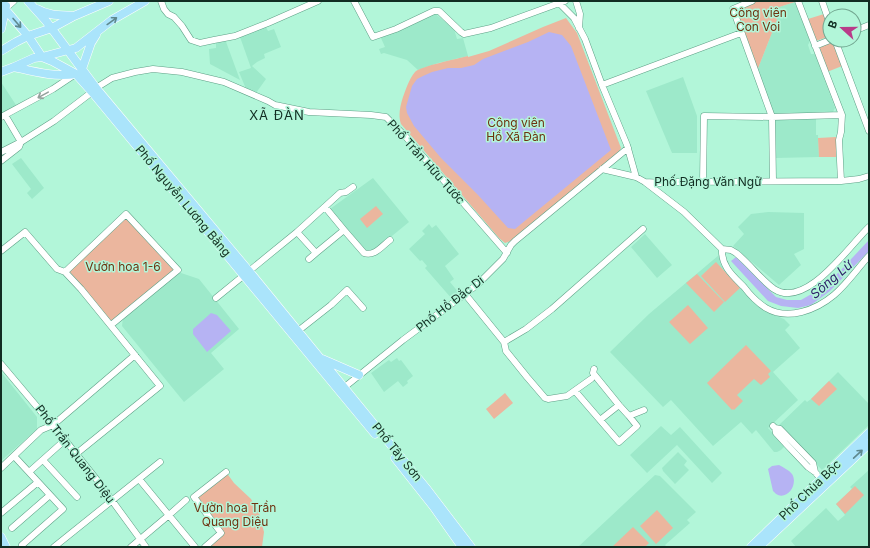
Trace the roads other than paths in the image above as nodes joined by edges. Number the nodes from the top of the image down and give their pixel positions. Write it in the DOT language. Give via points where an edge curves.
graph roads {
  1 [pos="2,1"];
  2 [pos="14,1"];
  3 [pos="28,1"];
  4 [pos="109,1"];
  5 [pos="144,1"];
  6 [pos="161,1"];
  7 [pos="318,1"];
  8 [pos="354,1"];
  9 [pos="576,1"];
  10 [pos="752,1"];
  11 [pos="798,1"];
  12 [pos="561,2"];
  13 [pos="6,5"];
  14 [pos="34,8"];
  15 [pos="74,16"];
  16 [pos="52,28"];
  17 [pos="579,28"];
  18 [pos="1,29"];
  19 [pos="100,30"];
  20 [pos="741,33"];
  21 [pos="28,36"];
  22 [pos="822,43"];
  23 [pos="815,46"];
  24 [pos="838,48"];
  25 [pos="68,50"];
  26 [pos="1,51"];
  27 [pos="42,57"];
  28 [pos="14,67"];
  29 [pos="1,72"];
  30 [pos="79,72"];
  31 [pos="602,85"];
  32 [pos="94,90"];
  33 [pos="842,115"];
  34 [pos="3,116"];
  35 [pos="772,117"];
  36 [pos="869,131"];
  37 [pos="21,142"];
  38 [pos="628,148"];
  39 [pos="1,152"];
  40 [pos="1,162"];
  41 [pos="602,169"];
  42 [pos="869,176"];
  43 [pos="636,177"];
  44 [pos="841,181"];
  45 [pos="645,182"];
  46 [pos="703,182"];
  47 [pos="773,182"];
  48 [pos="663,183"];
  49 [pos="353,187"];
  50 [pos="661,194"];
  51 [pos="325,207"];
  52 [pos="869,227"];
  53 [pos="643,229"];
  54 [pos="344,230"];
  55 [pos="297,232"];
  56 [pos="390,240"];
  57 [pos="511,245"];
  58 [pos="500,246"];
  59 [pos="722,249"];
  60 [pos="1,251"];
  61 [pos="316,253"];
  62 [pos="507,253"];
  63 [pos="869,256"];
  64 [pos="309,258"];
  65 [pos="65,272"];
  66 [pos="246,273"];
  67 [pos="465,294"];
  68 [pos="216,298"];
  69 [pos="363,308"];
  70 [pos="111,325"];
  71 [pos="298,331"];
  72 [pos="504,342"];
  73 [pos="135,355"];
  74 [pos="316,358"];
  75 [pos="1,364"];
  76 [pos="594,368"];
  77 [pos="359,375"];
  78 [pos="591,379"];
  79 [pos="342,389"];
  80 [pos="575,391"];
  81 [pos="619,405"];
  82 [pos="644,410"];
  83 [pos="629,416"];
  84 [pos="600,420"];
  85 [pos="53,426"];
  86 [pos="773,426"];
  87 [pos="869,433"];
  88 [pos="65,440"];
  89 [pos="869,444"];
  90 [pos="76,454"];
  91 [pos="14,456"];
  92 [pos="43,460"];
  93 [pos="160,462"];
  94 [pos="1,468"];
  95 [pos="29,472"];
  96 [pos="226,472"];
  97 [pos="139,479"];
  98 [pos="824,481"];
  99 [pos="38,482"];
  100 [pos="50,495"];
  101 [pos="77,497"];
  102 [pos="186,500"];
  103 [pos="112,501"];
  104 [pos="1,513"];
  105 [pos="169,515"];
  106 [pos="12,528"];
  107 [pos="1,537"];
  108 [pos="140,540"];
  109 [pos="22,545"];
  110 [pos="6,547"];
  111 [pos="54,547"];
  112 [pos="131,547"];
  113 [pos="146,547"];
  114 [pos="195,547"];
  115 [pos="205,547"];
  116 [pos="462,547"];
  117 [pos="471,547"];
  118 [pos="751,547"];
  119 [pos="759,547"];
  1 -- 13 [label="main road"];
  2 -- 13 [label="street"];
  3 -- 14 [label="main road, Phố Nguyễn Lương Bằng"];
  4 -- 15 [label="main road"];
  19 -- 5 [label="main road, one-way"];
  6 -- 7 [label="street" via="164,9 182,26 191,40 200,43 235,36"];
  8 -- 12 [label="street" via="373,37 434,11 439,11 464,34 491,28"];
  9 -- 17 [label="street, Phố Đặng Văn Ngữ" via="580,14"];
  10 -- 20 [label="street" via="733,9"];
  11 -- 23 [label="street"];
  12 -- 17 [label="street, Phố Đặng Văn Ngữ"];
  13 -- 18 [label="main road"];
  13 -- 21 [label="main road, one-way"];
  14 -- 15 [label="main road" via="50,14"];
  14 -- 16 [label="main road, Phố Nguyễn Lương Bằng"];
  15 -- 16 [label="main road"];
  16 -- 21 [label="main road"];
  16 -- 25 [label="main road, Phố Nguyễn Lương Bằng"];
  17 -- 31 [label="street, Phố Đặng Văn Ngữ"];
  19 -- 25 [label="main road" via="76,48"];
  19 -- 30 [label="main road" via="90,43"];
  20 -- 31 [label="street"];
  20 -- 35 [label="street"];
  21 -- 26 [label="main road"];
  21 -- 27 [label="main road"];
  22 -- 23 [label="street"];
  23 -- 33 [label="street"];
  24 -- 36 [label="street"];
  25 -- 27 [label="main road"];
  25 -- 30 [label="main road, Phố Nguyễn Lương Bằng"];
  27 -- 28 [label="main road"];
  27 -- 30 [label="main road, Phố Nguyễn Lương Bằng"];
  28 -- 29 [label="main road"];
  28 -- 30 [label="main road" via="41,74 63,75"];
  30 -- 32 [label="main road, Phố Nguyễn Lương Bằng"];
  30 -- 34 [label="street, one-way"];
  31 -- 38 [label="street, Phố Đặng Văn Ngữ"];
  32 -- 37 [label="street, Phố Trần Hữu Tước"];
  32 -- 58 [label="street, Phố Trần Hữu Tước" via="112,78 153,69 182,72 224,82 275,105 309,112 386,117"];
  32 -- 66 [label="main road, Phố Nguyễn Lương Bằng"];
  33 -- 35 [label="street"];
  33 -- 44 [label="street"];
  34 -- 37 [label="street"];
  35 -- 46 [label="street" via="704,116"];
  35 -- 47 [label="street"];
  37 -- 39 [label="street"];
  37 -- 40 [label="street" via="19,147"];
  38 -- 41 [label="street, Phố Hồ Đắc Di"];
  38 -- 43 [label="street, Phố Đặng Văn Ngữ"];
  41 -- 43 [label="street"];
  41 -- 57 [label="street, Phố Hồ Đắc Di"];
  42 -- 44 [label="street, Phố Đặng Văn Ngữ"];
  43 -- 45 [label="street, Phố Đặng Văn Ngữ"];
  44 -- 47 [label="street, Phố Đặng Văn Ngữ"];
  45 -- 48 [label="street, Phố Đặng Văn Ngữ"];
  45 -- 50 [label="street"];
  46 -- 47 [label="street, Phố Đặng Văn Ngữ"];
  46 -- 48 [label="street, Phố Đặng Văn Ngữ"];
  48 -- 50 [label="street"];
  49 -- 51 [label="street" via="340,193"];
  50 -- 59 [label="street" via="692,218"];
  51 -- 54 [label="street"];
  51 -- 55 [label="street"];
  52 -- 59 [label="street" via="830,270 796,293 780,293 736,253"];
  53 -- 72 [label="street" via="552,309"];
  54 -- 56 [label="street" via="364,254 368,255"];
  54 -- 61 [label="street"];
  55 -- 61 [label="street"];
  55 -- 66 [label="street"];
  57 -- 58 [label="street"];
  57 -- 62 [label="street, Phố Hồ Đắc Di"];
  58 -- 62 [label="street, Phố Trần Hữu Tước"];
  59 -- 63 [label="street" via="724,264 745,289 770,310 787,314 804,312 824,302"];
  60 -- 65 [label="street" via="25,232 57,269"];
  61 -- 64 [label="street"];
  62 -- 67 [label="street, Phố Hồ Đắc Di"];
  65 -- 70 [label="street"];
  65 -- 70 [label="street" via="126,214 178,270"];
  66 -- 68 [label="street"];
  66 -- 71 [label="main road, Phố Nguyễn Lương Bằng"];
  66 -- 74 [label="main road, Phố Nguyễn Lương Bằng"];
  67 -- 72 [label="street"];
  67 -- 77 [label="street, Phố Hồ Đắc Di"];
  69 -- 71 [label="street" via="347,290"];
  70 -- 73 [label="street"];
  71 -- 74 [label="main road, Phố Nguyễn Lương Bằng"];
  72 -- 80 [label="street" via="506,351 546,398 567,396"];
  73 -- 85 [label="street"];
  73 -- 90 [label="street" via="160,386"];
  74 -- 77 [label="main road"];
  74 -- 79 [label="main road, Phố Tây Sơn"];
  75 -- 85 [label="street, Phố Trần Quang Diệu"];
  76 -- 81 [label="street" via="594,373 601,378"];
  77 -- 79 [label="street, Phố Hồ Đắc Di"];
  78 -- 80 [label="street"];
  79 -- 116 [label="main road, Phố Tây Sơn"];
  79 -- 117 [label="main road, Phố Tây Sơn" via="426,488"];
  80 -- 84 [label="street"];
  81 -- 83 [label="street"];
  81 -- 84 [label="street"];
  82 -- 83 [label="street"];
  83 -- 84 [label="street" via="638,426 619,442"];
  85 -- 88 [label="street, Phố Trần Quang Diệu"];
  85 -- 91 [label="street" via="42,430"];
  86 -- 98 [label="street" via="776,433 790,444 808,467"];
  87 -- 98 [label="main road, Phố Chùa Bộc"];
  88 -- 90 [label="street, Phố Trần Quang Diệu"];
  88 -- 92 [label="street"];
  98 -- 89 [label="main road, Phố Chùa Bộc, one-way"];
  90 -- 103 [label="street, Phố Trần Quang Diệu"];
  91 -- 94 [label="street"];
  91 -- 95 [label="street"];
  92 -- 95 [label="street"];
  92 -- 101 [label="street"];
  93 -- 97 [label="street"];
  95 -- 99 [label="street"];
  96 -- 115 [label="street" via="194,497 221,533"];
  97 -- 103 [label="street"];
  97 -- 105 [label="street"];
  98 -- 118 [label="main road, Phố Chùa Bộc"];
  98 -- 119 [label="main road, Phố Chùa Bộc" via="779,531"];
  99 -- 100 [label="street"];
  99 -- 104 [label="street"];
  100 -- 106 [label="street"];
  100 -- 109 [label="street" via="63,509"];
  102 -- 105 [label="street"];
  103 -- 108 [label="street, Phố Trần Quang Diệu"];
  103 -- 111 [label="street"];
  105 -- 108 [label="street"];
  105 -- 114 [label="street"];
  107 -- 110 [label="main road"];
  108 -- 112 [label="street"];
  108 -- 113 [label="street, Phố Trần Quang Diệu"];
}
